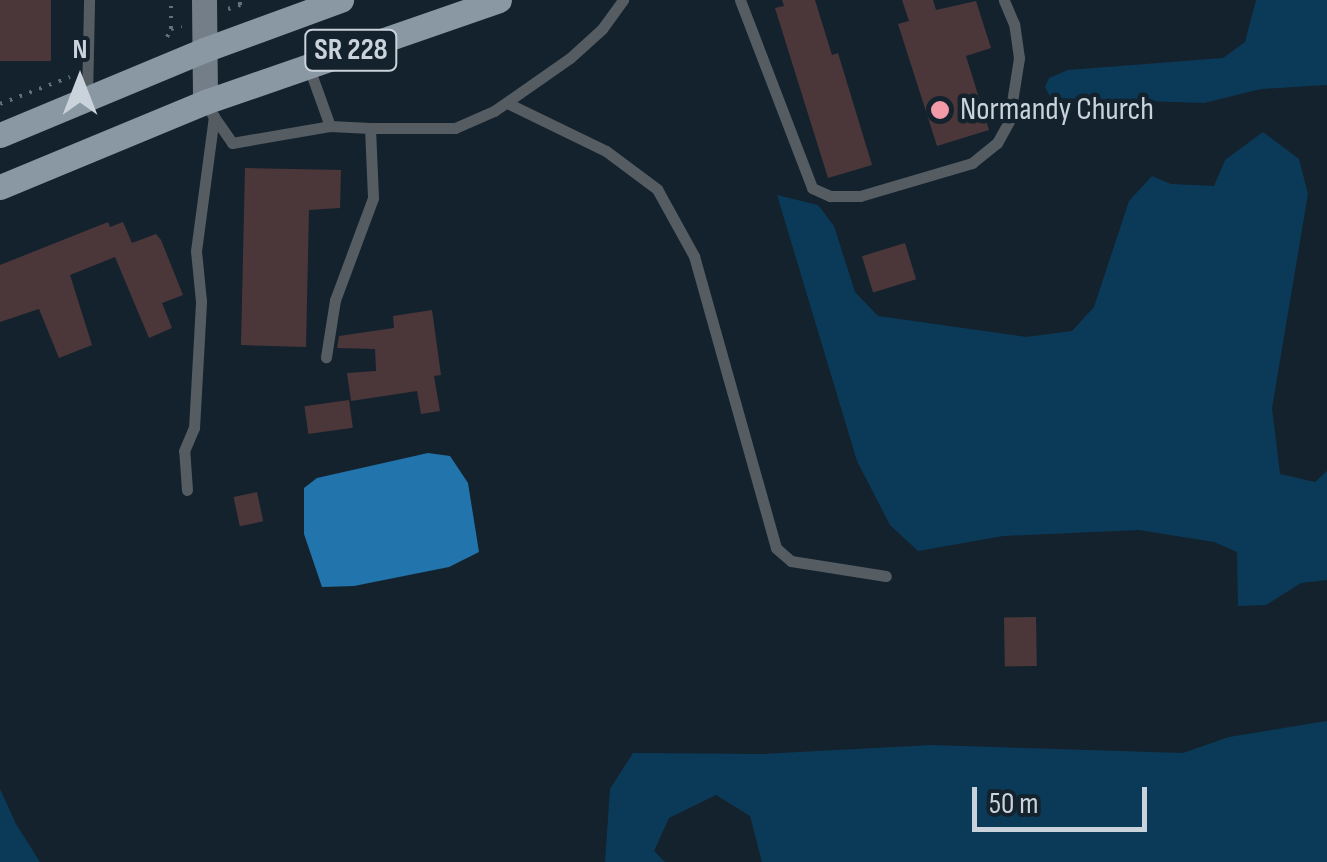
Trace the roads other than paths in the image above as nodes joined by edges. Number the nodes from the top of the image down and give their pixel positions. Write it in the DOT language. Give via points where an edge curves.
graph roads {
  1 [pos="89,0"];
  2 [pos="341,0"];
  3 [pos="499,0"];
  4 [pos="624,0"];
  5 [pos="740,0"];
  6 [pos="1004,0"];
  7 [pos="204,9"];
  8 [pos="204,50"];
  9 [pos="308,65"];
  10 [pos="87,98"];
  11 [pos="507,103"];
  12 [pos="209,109"];
  13 [pos="330,126"];
  14 [pos="370,128"];
  15 [pos="0,135"];
  16 [pos="0,187"];
  17 [pos="326,357"];
  18 [pos="187,490"];
  19 [pos="886,576"];
  1 -- 10 [label="lane"];
  2 -- 8 [label="main road, SR 228"];
  3 -- 9 [label="main road, SR 228"];
  4 -- 11 [label="lane" via="570,58"];
  5 -- 6 [label="lane" via="812,188 860,196 972,163 997,143 1009,121 1019,58"];
  7 -- 8 [label="street"];
  8 -- 10 [label="main road, SR 228"];
  8 -- 12 [label="street"];
  9 -- 12 [label="main road, SR 228"];
  9 -- 13 [label="lane"];
  10 -- 15 [label="main road, SR 228"];
  11 -- 14 [label="lane" via="455,128"];
  11 -- 19 [label="lane" via="606,151 658,189 694,256 776,548 792,560"];
  12 -- 13 [label="lane" via="232,144"];
  12 -- 16 [label="main road, SR 228"];
  12 -- 18 [label="lane" via="196,251 201,300 194,428 184,451"];
  13 -- 14 [label="lane"];
  14 -- 17 [label="lane" via="373,198 335,300"];
}
